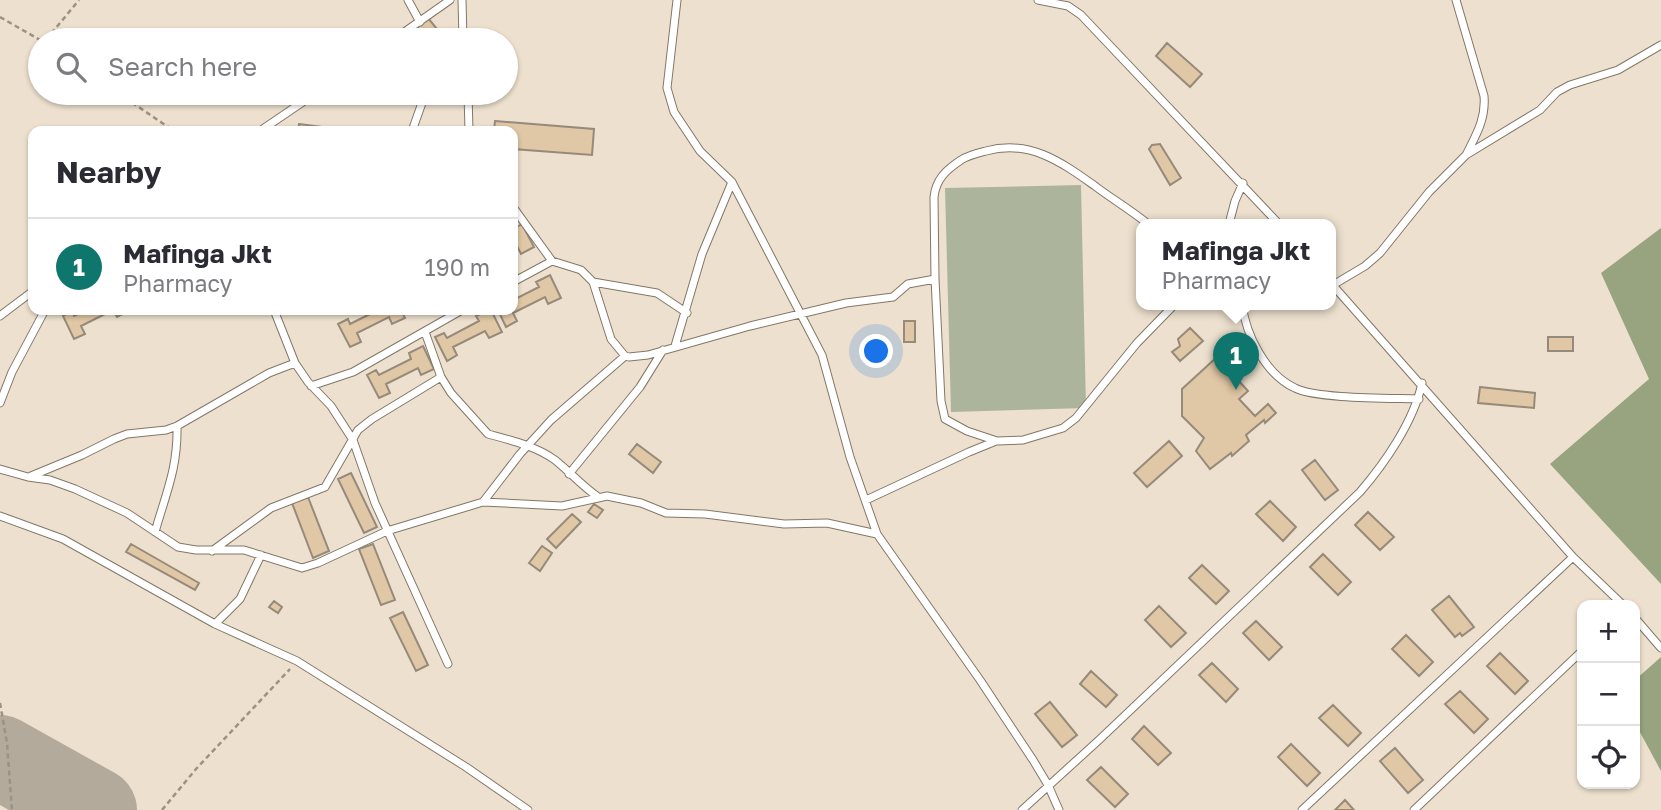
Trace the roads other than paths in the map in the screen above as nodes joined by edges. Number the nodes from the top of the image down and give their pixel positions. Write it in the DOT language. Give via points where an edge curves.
graph roads {
  1 [pos="408,0"];
  2 [pos="450,0"];
  3 [pos="462,0"];
  4 [pos="677,0"];
  5 [pos="1038,0"];
  6 [pos="1456,0"];
  7 [pos="420,22"];
  8 [pos="411,28"];
  9 [pos="463,28"];
  10 [pos="1661,45"];
  11 [pos="298,105"];
  12 [pos="421,105"];
  13 [pos="468,105"];
  14 [pos="267,126"];
  15 [pos="414,126"];
  16 [pos="469,126"];
  17 [pos="1466,155"];
  18 [pos="732,182"];
  19 [pos="1243,183"];
  20 [pos="518,214"];
  21 [pos="1142,219"];
  22 [pos="1232,219"];
  23 [pos="1275,219"];
  24 [pos="552,261"];
  25 [pos="518,279"];
  26 [pos="935,279"];
  27 [pos="593,282"];
  28 [pos="1336,282"];
  29 [pos="1336,288"];
  30 [pos="28,295"];
  31 [pos="1169,310"];
  32 [pos="1243,310"];
  33 [pos="687,313"];
  34 [pos="801,314"];
  35 [pos="42,315"];
  36 [pos="276,315"];
  37 [pos="454,315"];
  38 [pos="0,316"];
  39 [pos="425,332"];
  40 [pos="676,346"];
  41 [pos="663,349"];
  42 [pos="625,356"];
  43 [pos="295,363"];
  44 [pos="441,377"];
  45 [pos="1422,383"];
  46 [pos="311,386"];
  47 [pos="1419,399"];
  48 [pos="0,403"];
  49 [pos="177,426"];
  50 [pos="353,440"];
  51 [pos="998,441"];
  52 [pos="528,446"];
  53 [pos="0,469"];
  54 [pos="569,474"];
  55 [pos="29,477"];
  56 [pos="598,497"];
  57 [pos="866,500"];
  58 [pos="483,502"];
  59 [pos="0,516"];
  60 [pos="387,531"];
  61 [pos="155,532"];
  62 [pos="877,534"];
  63 [pos="212,551"];
  64 [pos="261,555"];
  65 [pos="1573,557"];
  66 [pos="1618,600"];
  67 [pos="215,624"];
  68 [pos="1640,624"];
  69 [pos="1661,648"];
  70 [pos="1577,656"];
  71 [pos="448,664"];
  72 [pos="1048,785"];
  73 [pos="528,810"];
  74 [pos="1022,810"];
  75 [pos="1059,810"];
  76 [pos="1302,810"];
  77 [pos="1414,810"];
  1 -- 7 [label="lane"];
  2 -- 7 [label="lane"];
  3 -- 9 [label="lane"];
  4 -- 18 [label="lane" via="668,63 670,102 700,151"];
  5 -- 19 [label="lane" via="1068,6 1081,15"];
  6 -- 17 [label="lane" via="1485,108"];
  7 -- 8 [label="lane"];
  10 -- 17 [label="lane" via="1618,70 1557,92 1540,110"];
  11 -- 14 [label="lane"];
  12 -- 15 [label="lane"];
  13 -- 16 [label="lane"];
  17 -- 28 [label="lane" via="1380,253"];
  18 -- 33 [label="lane" via="702,254"];
  18 -- 34 [label="lane"];
  19 -- 22 [label="lane"];
  19 -- 23 [label="lane"];
  20 -- 24 [label="lane"];
  21 -- 26 [label="lane" via="1047,156 1007,146 985,151 948,169 935,185"];
  24 -- 25 [label="lane"];
  24 -- 27 [label="lane" via="581,270"];
  26 -- 34 [label="lane" via="908,284 893,297"];
  26 -- 51 [label="lane" via="945,419"];
  27 -- 33 [label="lane" via="657,293"];
  27 -- 42 [label="lane" via="611,339"];
  29 -- 45 [label="lane"];
  30 -- 38 [label="lane"];
  31 -- 51 [label="lane" via="1063,428 1023,440"];
  32 -- 47 [label="lane" via="1260,357 1295,389"];
  33 -- 40 [label="lane"];
  34 -- 40 [label="lane"];
  34 -- 57 [label="lane" via="821,355"];
  35 -- 48 [label="lane"];
  36 -- 43 [label="lane"];
  37 -- 39 [label="lane"];
  39 -- 44 [label="lane"];
  39 -- 46 [label="lane" via="353,372"];
  40 -- 41 [label="lane"];
  41 -- 42 [label="lane"];
  41 -- 54 [label="lane" via="640,387"];
  42 -- 52 [label="lane" via="569,403"];
  43 -- 46 [label="lane"];
  43 -- 49 [label="lane"];
  44 -- 50 [label="lane" via="372,419"];
  44 -- 52 [label="lane" via="482,430"];
  45 -- 47 [label="lane"];
  45 -- 65 [label="lane"];
  46 -- 50 [label="lane" via="331,406"];
  47 -- 72 [label="lane" via="1383,465 1360,492"];
  49 -- 55 [label="lane" via="127,434"];
  49 -- 61 [label="lane" via="174,476"];
  50 -- 60 [label="lane"];
  50 -- 63 [label="lane" via="325,486 271,508"];
  51 -- 57 [label="lane"];
  52 -- 54 [label="lane" via="555,460"];
  52 -- 58 [label="lane"];
  53 -- 55 [label="lane"];
  54 -- 56 [label="lane"];
  55 -- 61 [label="lane" via="75,489"];
  56 -- 58 [label="lane" via="562,506"];
  56 -- 62 [label="lane" via="618,497 666,513 784,524 827,523"];
  57 -- 62 [label="lane"];
  58 -- 60 [label="lane"];
  59 -- 67 [label="lane" via="63,539"];
  60 -- 64 [label="lane" via="309,567"];
  60 -- 71 [label="lane"];
  61 -- 63 [label="lane" via="178,547"];
  62 -- 72 [label="lane"];
  63 -- 64 [label="lane" via="244,550"];
  64 -- 67 [label="lane" via="240,599"];
  65 -- 66 [label="lane"];
  65 -- 76 [label="lane"];
  67 -- 73 [label="lane" via="297,661"];
  68 -- 69 [label="lane"];
  70 -- 77 [label="lane"];
  72 -- 74 [label="lane"];
  72 -- 75 [label="lane"];
}
